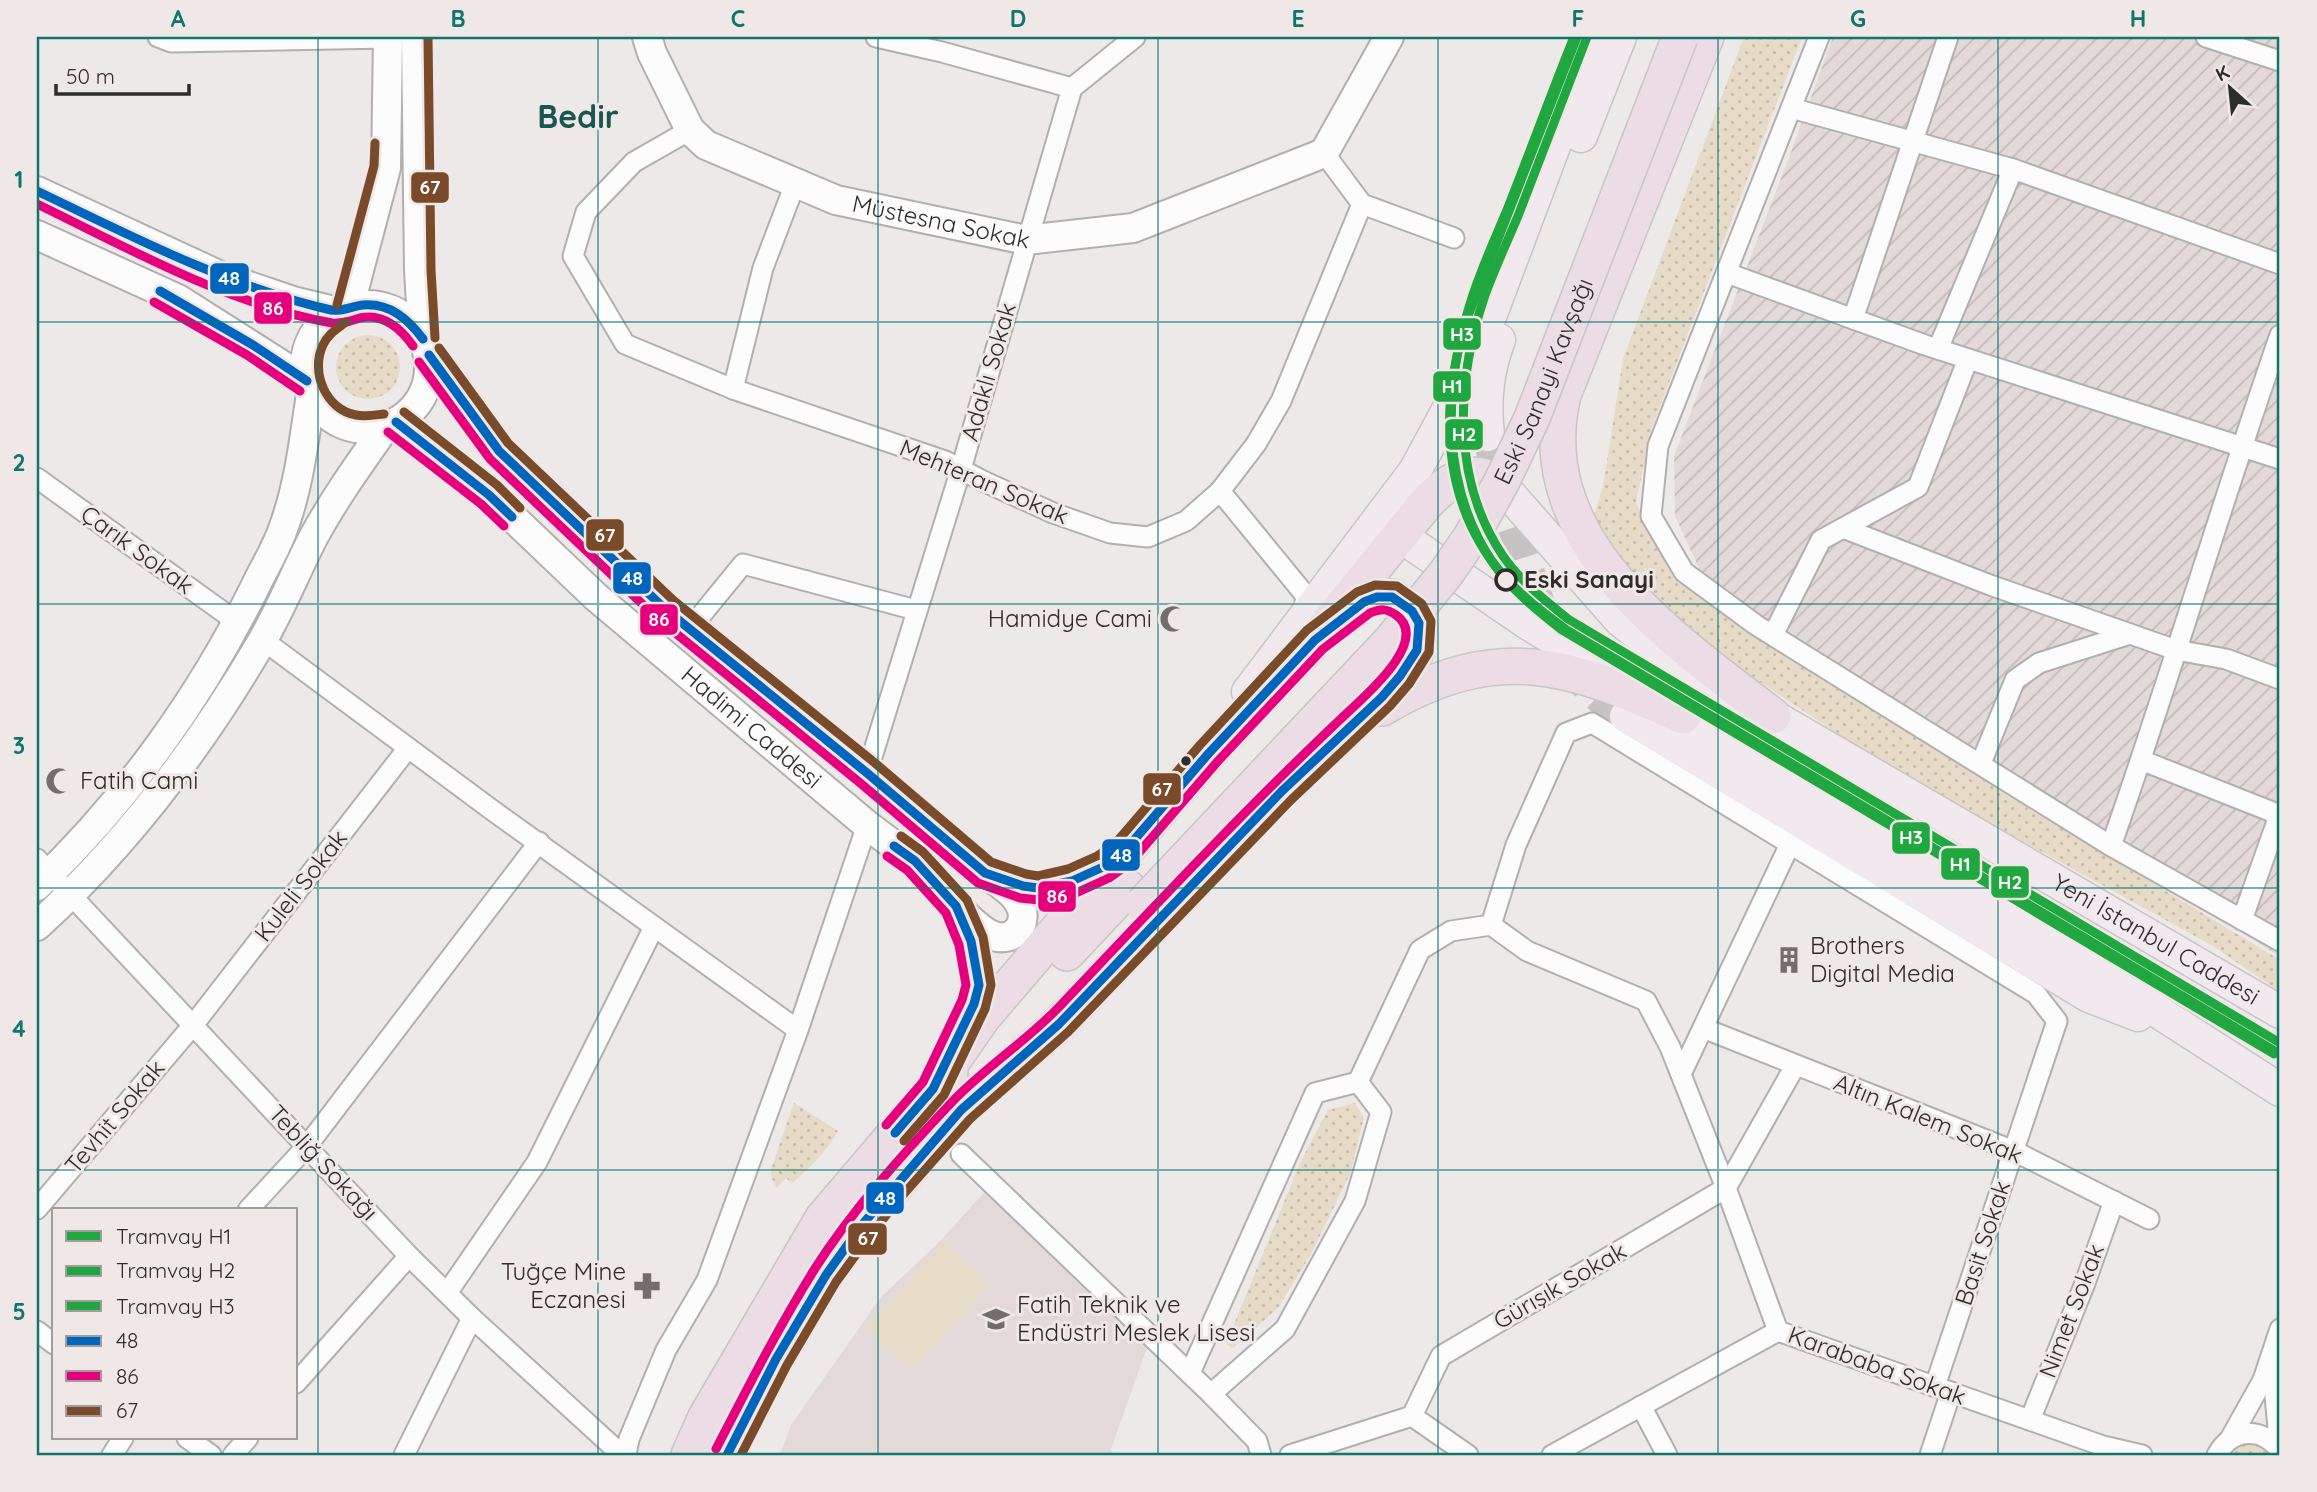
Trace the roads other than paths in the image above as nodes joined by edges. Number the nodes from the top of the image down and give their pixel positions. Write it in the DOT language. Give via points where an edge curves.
graph roads {
  1 [pos="158,37"];
  2 [pos="388,37"];
  3 [pos="416,37"];
  4 [pos="647,37"];
  5 [pos="876,37"];
  6 [pos="1389,37"];
  7 [pos="1595,37"];
  8 [pos="1620,37"];
  9 [pos="1655,37"];
  10 [pos="1680,37"];
  11 [pos="1706,37"];
  12 [pos="1819,37"];
  13 [pos="1948,37"];
  14 [pos="2206,37"];
  15 [pos="1128,39"];
  16 [pos="2280,61"];
  17 [pos="1072,88"];
  18 [pos="1791,108"];
  19 [pos="690,130"];
  20 [pos="1914,142"];
  21 [pos="1324,153"];
  22 [pos="2013,169"];
  23 [pos="795,184"];
  24 [pos="37,191"];
  25 [pos="1362,204"];
  26 [pos="37,235"];
  27 [pos="1454,238"];
  28 [pos="1026,240"];
  29 [pos="2280,264"];
  30 [pos="1727,273"];
  31 [pos="344,310"];
  32 [pos="1853,319"];
  33 [pos="426,346"];
  34 [pos="2278,348"];
  35 [pos="1938,349"];
  36 [pos="1968,359"];
  37 [pos="309,388"];
  38 [pos="733,389"];
  39 [pos="391,424"];
  40 [pos="1488,435"];
  41 [pos="2241,445"];
  42 [pos="2280,459"];
  43 [pos="961,469"];
  44 [pos="37,478"];
  45 [pos="1491,479"];
  46 [pos="1220,491"];
  47 [pos="1843,528"];
  48 [pos="1399,535"];
  49 [pos="916,610"];
  50 [pos="237,622"];
  51 [pos="689,630"];
  52 [pos="1308,630"];
  53 [pos="2130,634"];
  54 [pos="1773,635"];
  55 [pos="263,640"];
  56 [pos="2176,650"];
  57 [pos="2280,679"];
  58 [pos="1626,716"];
  59 [pos="1683,716"];
  60 [pos="1773,716"];
  61 [pos="1349,729"];
  62 [pos="408,748"];
  63 [pos="2141,760"];
  64 [pos="1981,763"];
  65 [pos="867,773"];
  66 [pos="2280,814"];
  67 [pos="867,825"];
  68 [pos="539,842"];
  69 [pos="1790,844"];
  70 [pos="2111,846"];
  71 [pos="1122,854"];
  72 [pos="41,872"];
  73 [pos="985,873"];
  74 [pos="71,895"];
  75 [pos="1136,896"];
  76 [pos="956,906"];
  77 [pos="2242,920"];
  78 [pos="1491,925"];
  79 [pos="37,926"];
  80 [pos="654,927"];
  81 [pos="2280,941"];
  82 [pos="2280,1012"];
  83 [pos="194,1024"];
  84 [pos="1703,1028"];
  85 [pos="798,1030"];
  86 [pos="2199,1038"];
  87 [pos="1795,1066"];
  88 [pos="1681,1074"];
  89 [pos="1358,1082"];
  90 [pos="933,1089"];
  91 [pos="2280,1090"];
  92 [pos="961,1110"];
  93 [pos="307,1146"];
  94 [pos="2014,1151"];
  95 [pos="961,1154"];
  96 [pos="1727,1188"];
  97 [pos="2114,1201"];
  98 [pos="249,1208"];
  99 [pos="37,1209"];
  100 [pos="2149,1219"];
  101 [pos="409,1256"];
  102 [pos="447,1293"];
  103 [pos="472,1318"];
  104 [pos="2280,1329"];
  105 [pos="37,1331"];
  106 [pos="1779,1331"];
  107 [pos="52,1342"];
  108 [pos="2280,1372"];
  109 [pos="1190,1373"];
  110 [pos="298,1381"];
  111 [pos="1943,1389"];
  112 [pos="1211,1394"];
  113 [pos="1641,1406"];
  114 [pos="1412,1416"];
  115 [pos="2029,1420"];
  116 [pos="2230,1439"];
  117 [pos="122,1440"];
  118 [pos="190,1440"];
  119 [pos="246,1440"];
  120 [pos="2280,1450"];
  121 [pos="2101,1451"];
  122 [pos="112,1455"];
  123 [pos="211,1455"];
  124 [pos="233,1455"];
  125 [pos="404,1455"];
  126 [pos="624,1455"];
  127 [pos="689,1455"];
  128 [pos="727,1455"];
  129 [pos="1261,1455"];
  130 [pos="1290,1455"];
  131 [pos="1468,1455"];
  132 [pos="1552,1455"];
  133 [pos="1667,1455"];
  134 [pos="1930,1455"];
  135 [pos="2142,1455"];
  136 [pos="2217,1455"];
  1 -- 2 [label="street" via="171,42"];
  2 -- 31 [label="main road" via="386,168"];
  3 -- 33 [label="main road" via="419,270"];
  4 -- 19 [label="main road, Müstesna Sokak"];
  5 -- 17 [label="street"];
  6 -- 21 [label="main road"];
  7 -- 52 [label="main road" via="1472,362 1405,486"];
  8 -- 40 [label="main road" via="1492,360 1486,401"];
  9 -- 75 [label="highway, Eski Sanayi Kavşağı" via="1527,378 1497,443 1451,523 1404,589"];
  10 -- 75 [label="highway, Eski Sanayi Kavşağı, bridge" via="1532,418 1477,526 1447,572 1391,641"];
  11 -- 60 [label="highway" via="1563,395 1559,456 1569,504 1593,549 1620,585 1668,633"];
  12 -- 18 [label="street"];
  13 -- 20 [label="street"];
  14 -- 16 [label="street"];
  15 -- 17 [label="street"];
  17 -- 28 [label="street, Adaklı Sokak"];
  18 -- 20 [label="street"];
  18 -- 30 [label="street"];
  19 -- 23 [label="main road, Müstesna Sokak" via="706,145"];
  19 -- 38 [label="street, Mehteran Sokak" via="634,162 586,212 573,256 625,344"];
  20 -- 22 [label="street"];
  20 -- 32 [label="street"];
  21 -- 25 [label="street"];
  21 -- 28 [label="main road, Müstesna Sokak" via="1133,228"];
  22 -- 29 [label="street"];
  22 -- 35 [label="street"];
  23 -- 28 [label="main road, Müstesna Sokak" via="836,200"];
  23 -- 38 [label="street" via="763,268"];
  24 -- 31 [label="main road" via="225,278 293,301"];
  25 -- 27 [label="street"];
  25 -- 46 [label="street, Mehteran Sokak" via="1281,401"];
  26 -- 37 [label="main road" via="178,299 253,345"];
  28 -- 43 [label="street, Adaklı Sokak"];
  30 -- 32 [label="street"];
  30 -- 54 [label="street" via="1658,446 1651,516 1684,572"];
  31 -- 33 [label="main road" via="366,305 399,313 413,324"];
  31 -- 37 [label="main road" via="323,324 311,341 305,360"];
  32 -- 35 [label="street"];
  33 -- 39 [label="main road" via="430,372 424,392 413,410"];
  33 -- 51 [label="main road, Hadimi Caddesi" via="499,452"];
  34 -- 41 [label="street"];
  35 -- 36 [label="street"];
  36 -- 41 [label="street"];
  36 -- 47 [label="street" via="1918,487"];
  37 -- 39 [label="main road" via="319,406 349,427"];
  37 -- 50 [label="main road" via="300,467 283,530"];
  38 -- 43 [label="street, Mehteran Sokak"];
  39 -- 55 [label="main road" via="348,480 314,536"];
  39 -- 67 [label="main road, Hadimi Caddesi" via="489,495 596,597"];
  41 -- 42 [label="street"];
  41 -- 56 [label="street"];
  43 -- 46 [label="street, Mehteran Sokak" via="1053,513 1110,533 1148,537 1186,521"];
  43 -- 49 [label="street, Adaklı Sokak"];
  44 -- 50 [label="street, Çarık Sokak"];
  45 -- 48 [label="highway" via="1466,475 1446,484"];
  45 -- 60 [label="main road, Yeni İstanbul Caddesi" via="1639,636 1698,678"];
  46 -- 52 [label="street" via="1306,596"];
  47 -- 53 [label="street"];
  47 -- 54 [label="street" via="1821,540"];
  48 -- 52 [label="highway"];
  48 -- 59 [label="main road" via="1529,624"];
  49 -- 51 [label="street" via="743,564"];
  49 -- 65 [label="street, Adaklı Sokak"];
  50 -- 72 [label="main road" via="193,696 127,789"];
  51 -- 65 [label="main road, Hadimi Caddesi"];
  52 -- 61 [label="highway" via="1377,597 1392,597 1402,603 1419,623 1417,650 1410,662"];
  52 -- 71 [label="highway"];
  53 -- 56 [label="street"];
  53 -- 64 [label="street" via="2039,663 2015,680"];
  54 -- 64 [label="street"];
  55 -- 62 [label="street"];
  55 -- 74 [label="main road" via="218,714 146,810"];
  56 -- 57 [label="street" via="2226,659"];
  56 -- 63 [label="street"];
  58 -- 86 [label="main road" via="2089,996"];
  59 -- 61 [label="highway" via="1583,675 1494,667 1435,681"];
  59 -- 86 [label="main road"];
  60 -- 82 [label="main road, Yeni İstanbul Caddesi"];
  61 -- 92 [label="highway" via="1282,791 1059,1024"];
  62 -- 68 [label="street"];
  62 -- 83 [label="street, Kuleli Sokak"];
  63 -- 66 [label="street"];
  63 -- 70 [label="street"];
  64 -- 70 [label="street"];
  65 -- 73 [label="main road, Hadimi Caddesi"];
  66 -- 77 [label="street"];
  67 -- 76 [label="main road, Hadimi Caddesi" via="915,861"];
  67 -- 85 [label="street"];
  68 -- 80 [label="street"];
  68 -- 93 [label="street"];
  69 -- 78 [label="street" via="1592,723 1566,733 1516,845"];
  69 -- 84 [label="street"];
  69 -- 94 [label="street, Basit Sokak" via="2036,994 2057,1021"];
  70 -- 77 [label="street"];
  71 -- 73 [label="main road, Hadimi Caddesi" via="1087,875 1038,888"];
  71 -- 90 [label="highway" via="983,1017"];
  72 -- 74 [label="street, Tebliğ Sokağı"];
  73 -- 76 [label="main road" via="1018,901 1023,919 1020,929 1007,937 993,936"];
  74 -- 79 [label="main road"];
  74 -- 83 [label="street, Tebliğ Sokağı"];
  75 -- 90 [label="highway"];
  75 -- 92 [label="highway"];
  76 -- 90 [label="main road, Hadimi Caddesi" via="971,940 979,985"];
  77 -- 81 [label="street"];
  78 -- 88 [label="street" via="1527,951 1646,1001"];
  78 -- 89 [label="street" via="1451,931 1420,950"];
  80 -- 85 [label="street"];
  80 -- 102 [label="street" via="537,1162"];
  83 -- 93 [label="street, Tebliğ Sokağı"];
  83 -- 99 [label="street, Tevhit Sokak"];
  84 -- 87 [label="street, Altın Kalem Sokak"];
  84 -- 88 [label="street"];
  85 -- 126 [label="street" via="707,1280 666,1350"];
  86 -- 91 [label="main road"];
  87 -- 94 [label="street, Altın Kalem Sokak"];
  87 -- 96 [label="street"];
  88 -- 96 [label="street"];
  89 -- 109 [label="street" via="1315,1093"];
  89 -- 112 [label="street" via="1381,1112 1355,1201 1285,1329"];
  90 -- 127 [label="highway" via="823,1218 706,1417"];
  92 -- 128 [label="highway" via="861,1226 826,1275"];
  93 -- 98 [label="street"];
  93 -- 101 [label="street, Tebliğ Sokağı"];
  94 -- 97 [label="street, Altın Kalem Sokak"];
  94 -- 111 [label="street, Basit Sokak"];
  95 -- 109 [label="street"];
  96 -- 106 [label="street"];
  96 -- 114 [label="street, Gürışık Sokak" via="1441,1356"];
  97 -- 100 [label="street, Altın Kalem Sokak"];
  97 -- 115 [label="street, Nimet Sokak"];
  101 -- 102 [label="street, Tebliğ Sokağı"];
  101 -- 110 [label="street"];
  102 -- 103 [label="street, Tebliğ Sokağı"];
  103 -- 125 [label="street"];
  103 -- 126 [label="street, Tebliğ Sokağı"];
  104 -- 116 [label="street" via="2263,1380"];
  105 -- 107 [label="street"];
  106 -- 111 [label="street, Karababa Sokak"];
  106 -- 113 [label="street, Karababa Sokak"];
  108 -- 120 [label="street" via="2274,1385"];
  109 -- 112 [label="street"];
  111 -- 115 [label="street, Karababa Sokak"];
  111 -- 134 [label="street, Basit Sokak"];
  112 -- 129 [label="street" via="1257,1441"];
  113 -- 132 [label="street, Karababa Sokak"];
  113 -- 133 [label="street"];
  114 -- 130 [label="street"];
  114 -- 131 [label="street"];
  115 -- 121 [label="street, Karababa Sokak"];
  116 -- 120 [label="street" via="2253,1433 2273,1441"];
  116 -- 136 [label="street"];
  117 -- 122 [label="street"];
  118 -- 123 [label="street"];
  119 -- 124 [label="street"];
  121 -- 135 [label="street, Karababa Sokak"];
}
